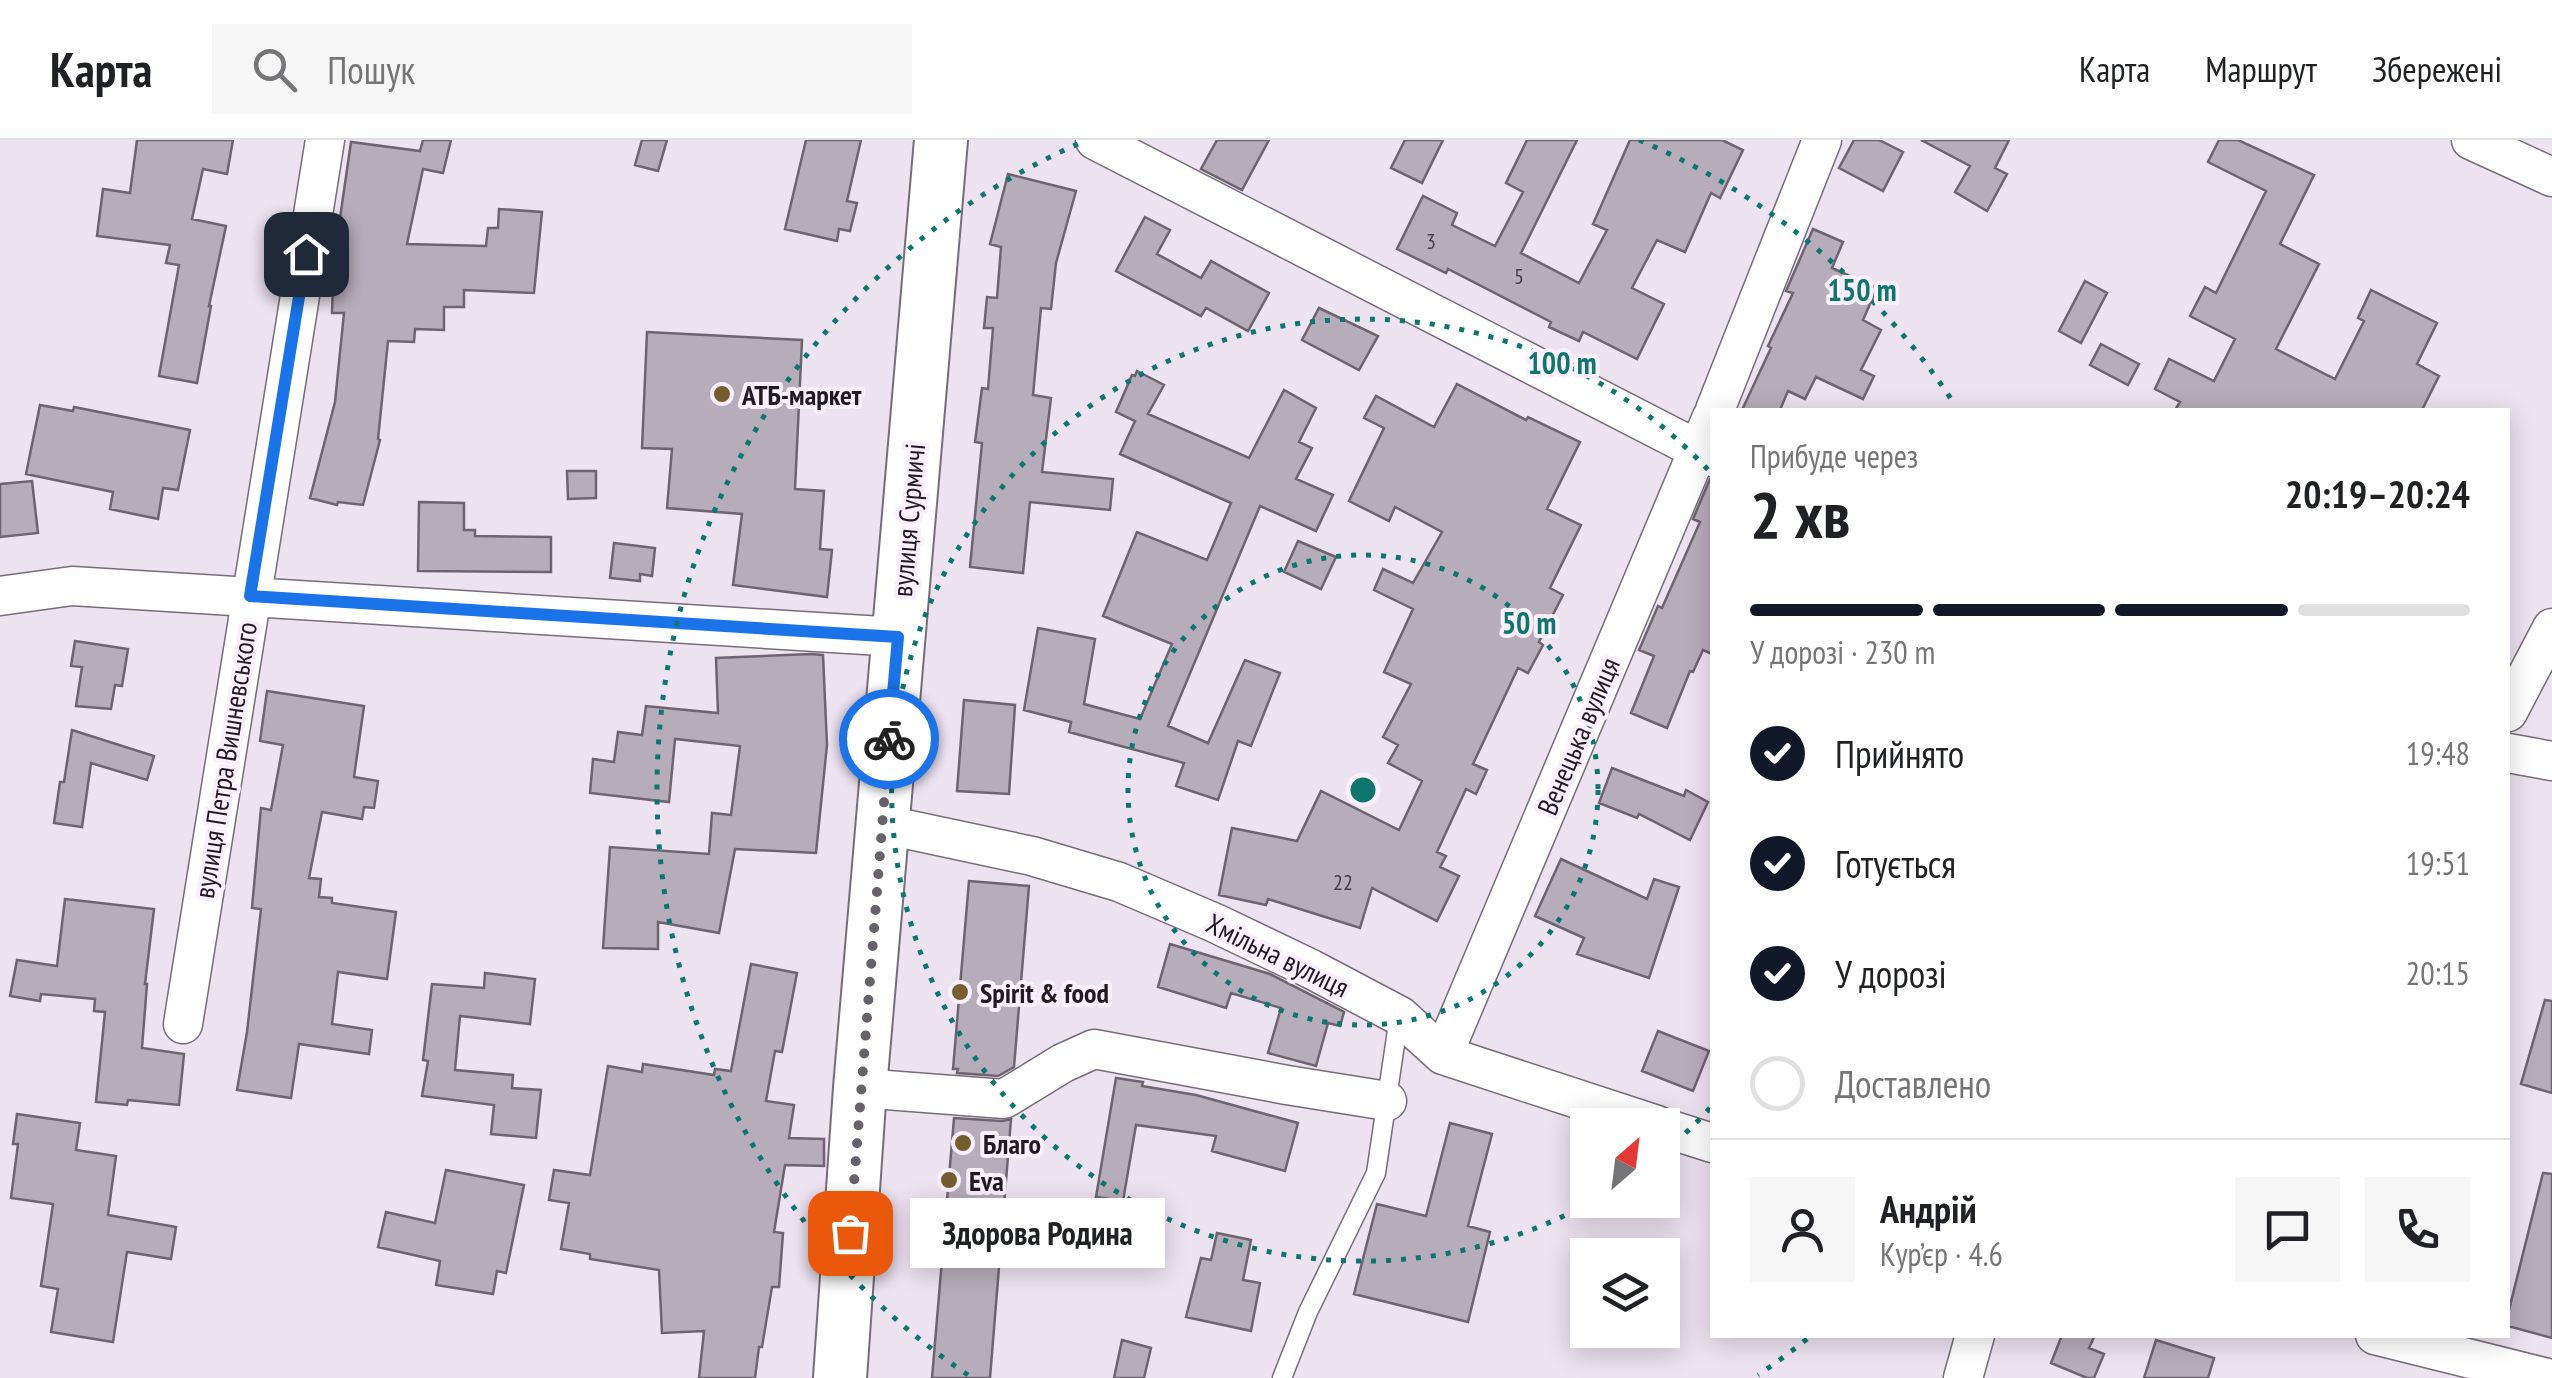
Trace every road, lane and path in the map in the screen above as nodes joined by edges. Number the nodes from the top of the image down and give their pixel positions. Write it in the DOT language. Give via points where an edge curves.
graph roads {
  1 [pos="325,140"];
  2 [pos="941,140"];
  3 [pos="1094,140"];
  4 [pos="1822,140"];
  5 [pos="2471,140"];
  6 [pos="2552,177"];
  7 [pos="1720,408"];
  8 [pos="1710,434"];
  9 [pos="0,596"];
  10 [pos="250,596"];
  11 [pos="2552,628"];
  12 [pos="898,637"];
  13 [pos="2510,708"];
  14 [pos="2510,753"];
  15 [pos="2552,761"];
  16 [pos="882,824"];
  17 [pos="1400,1016"];
  18 [pos="183,1024"];
  19 [pos="1443,1055"];
  20 [pos="860,1088"];
  21 [pos="1387,1102"];
  22 [pos="1605,1108"];
  23 [pos="1680,1133"];
  24 [pos="1710,1142"];
  25 [pos="1975,1338"];
  26 [pos="2386,1338"];
  27 [pos="840,1378"];
  28 [pos="1282,1378"];
  29 [pos="1963,1378"];
  30 [pos="2546,1378"];
  1 -- 10 [label="street, вулиця Петра Вишневського"];
  2 -- 12 [label="main road, вулиця Сурмичі"];
  3 -- 8 [label="street"];
  4 -- 7 [label="street, Венецька вулиця"];
  5 -- 6 [label="street"];
  8 -- 19 [label="street, Венецька вулиця"];
  9 -- 10 [label="street" via="72,586"];
  10 -- 12 [label="street"];
  10 -- 18 [label="street, вулиця Петра Вишневського"];
  11 -- 13 [label="street"];
  12 -- 16 [label="main road, вулиця Сурмичі"];
  14 -- 15 [label="street"];
  16 -- 17 [label="street, Хмільна вулиця" via="1119,882"];
  16 -- 20 [label="main road, вулиця Сурмичі"];
  17 -- 19 [label="street, Хмільна вулиця"];
  17 -- 21 [label="lane"];
  19 -- 22 [label="street, Хмільна вулиця"];
  20 -- 21 [label="street" via="1004,1099 1094,1048"];
  20 -- 27 [label="main road, вулиця Сурмичі"];
  21 -- 28 [label="lane" via="1376,1173"];
  23 -- 24 [label="street, Хмільна вулиця"];
  25 -- 29 [label="street"];
  26 -- 30 [label="street"];
}
